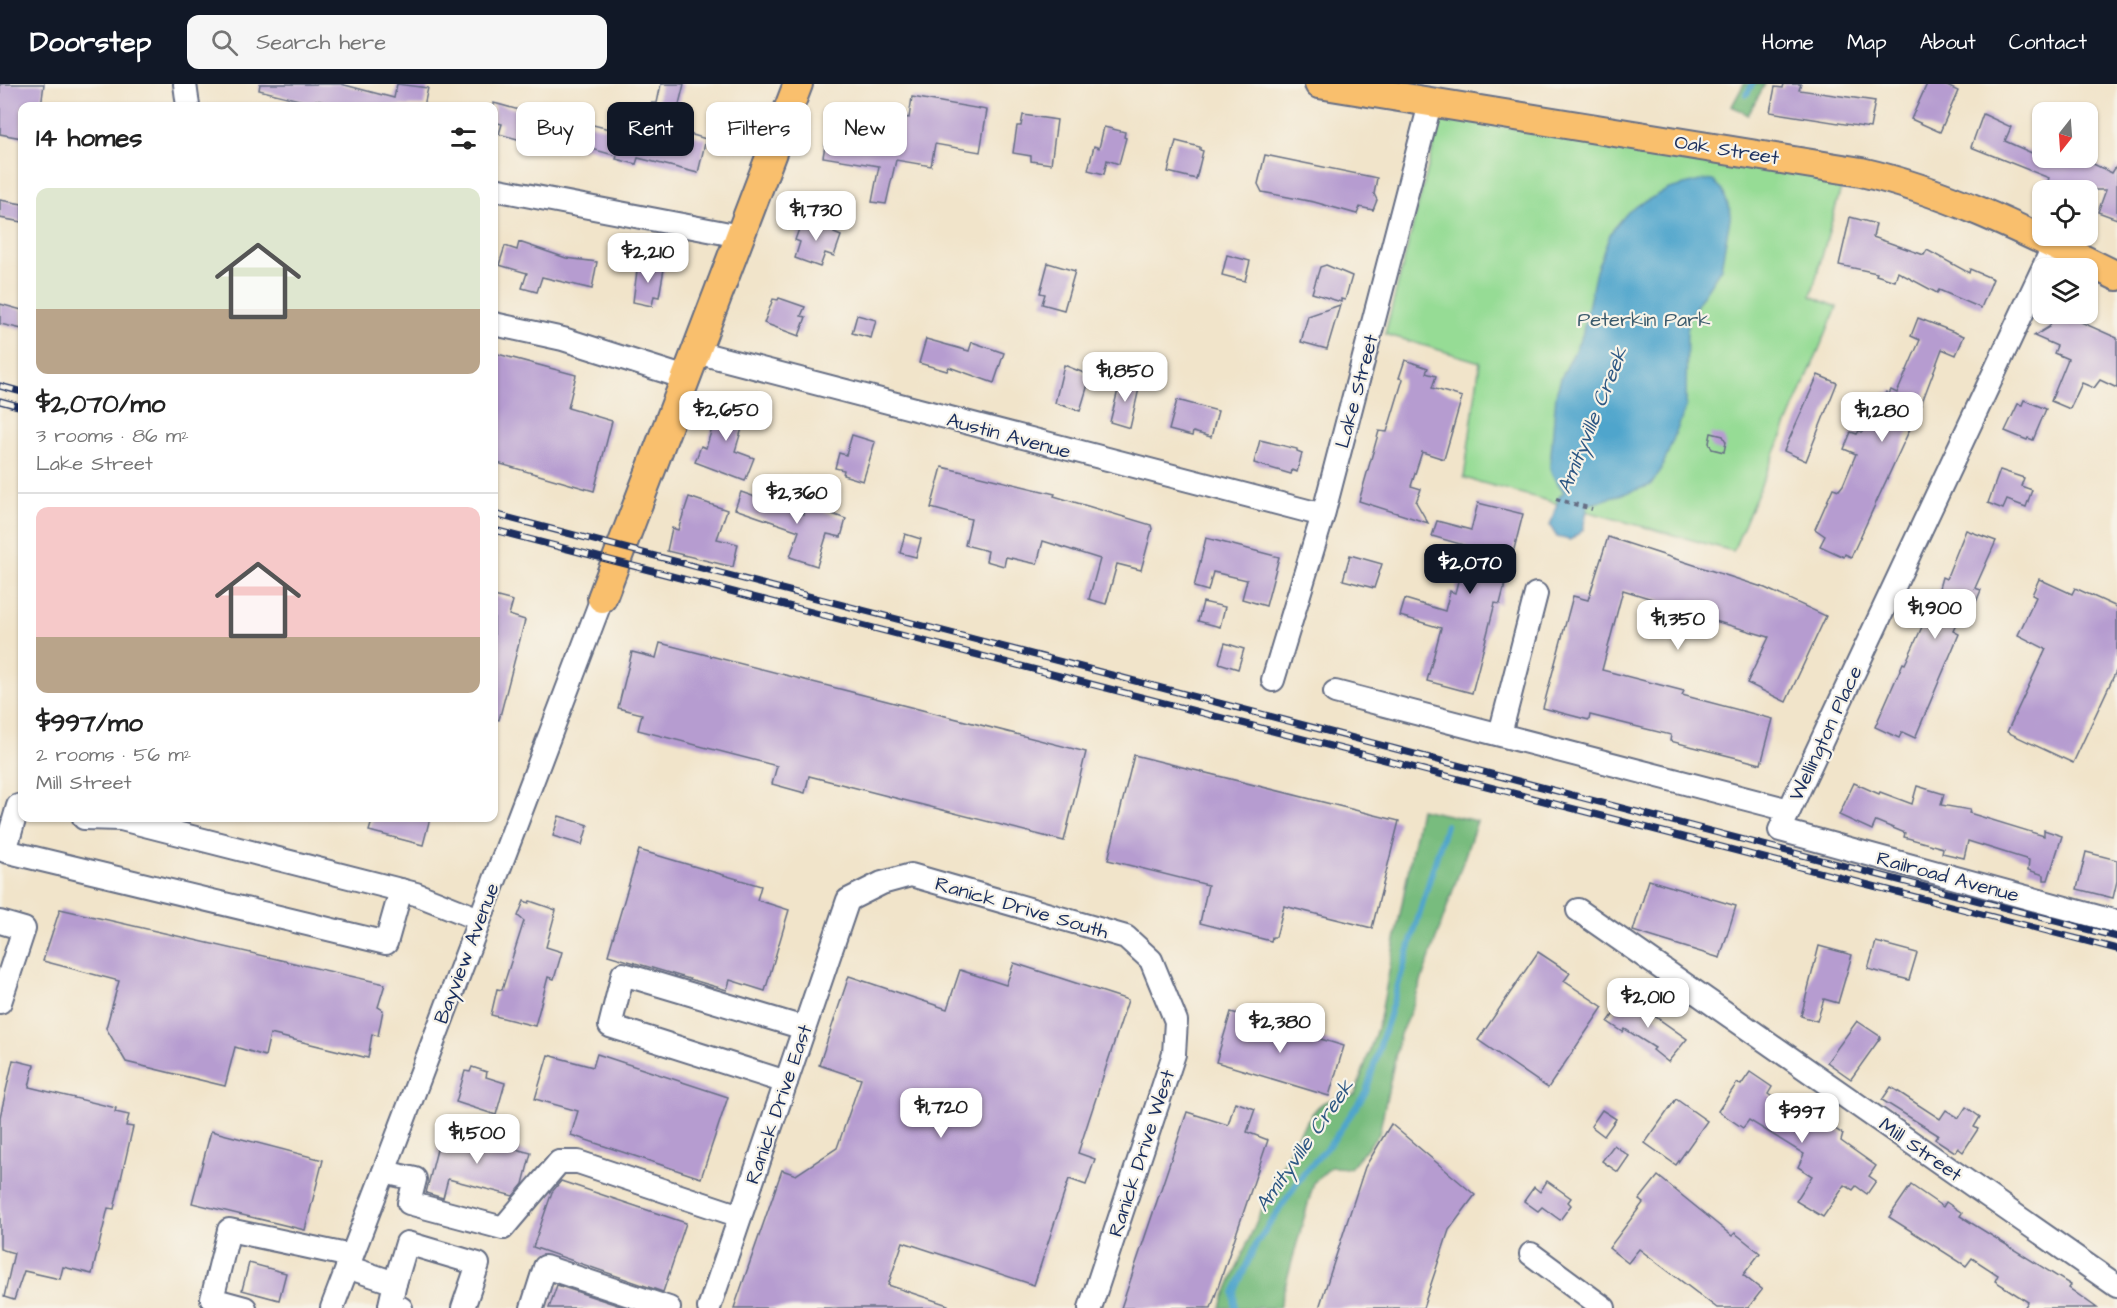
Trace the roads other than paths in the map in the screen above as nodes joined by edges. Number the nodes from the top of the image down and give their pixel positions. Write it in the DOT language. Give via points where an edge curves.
graph roads {
  1 [pos="185,84"];
  2 [pos="798,84"];
  3 [pos="1319,84"];
  4 [pos="1431,100"];
  5 [pos="187,102"];
  6 [pos="498,190"];
  7 [pos="741,236"];
  8 [pos="2032,236"];
  9 [pos="2054,246"];
  10 [pos="2056,246"];
  11 [pos="2117,276"];
  12 [pos="498,325"];
  13 [pos="691,365"];
  14 [pos="1323,515"];
  15 [pos="1536,594"];
  16 [pos="602,598"];
  17 [pos="1273,680"];
  18 [pos="1335,692"];
  19 [pos="1500,734"];
  20 [pos="18,806"];
  21 [pos="1784,820"];
  22 [pos="133,822"];
  23 [pos="2,853"];
  24 [pos="401,890"];
  25 [pos="848,900"];
  26 [pos="1578,910"];
  27 [pos="479,919"];
  28 [pos="0,922"];
  29 [pos="2117,922"];
  30 [pos="1167,997"];
  31 [pos="0,1002"];
  32 [pos="804,1028"];
  33 [pos="786,1082"];
  34 [pos="384,1172"];
  35 [pos="740,1216"];
  36 [pos="1531,1254"];
  37 [pos="349,1262"];
  38 [pos="395,1283"];
  39 [pos="2117,1286"];
  40 [pos="245,1308"];
  41 [pos="332,1308"];
  42 [pos="401,1308"];
  43 [pos="463,1308"];
  44 [pos="532,1308"];
  45 [pos="669,1308"];
  46 [pos="709,1308"];
  47 [pos="1090,1308"];
  48 [pos="1604,1308"];
  1 -- 5 [label="street"];
  2 -- 7 [label="main road"];
  3 -- 4 [label="main road, Oak Street"];
  4 -- 8 [label="main road, Oak Street" via="1861,171 1916,186"];
  4 -- 14 [label="street, Lake Street"];
  6 -- 7 [label="street"];
  7 -- 13 [label="main road"];
  9 -- 21 [label="street, Wellington Place"];
  10 -- 11 [label="main road, Oak Street"];
  12 -- 13 [label="street, Austin Avenue"];
  13 -- 14 [label="street, Austin Avenue"];
  13 -- 16 [label="main road"];
  14 -- 17 [label="street, Lake Street"];
  15 -- 19 [label="street"];
  16 -- 27 [label="street, Bayview Avenue"];
  18 -- 19 [label="street, Railroad Avenue"];
  19 -- 21 [label="street, Railroad Avenue"];
  20 -- 23 [label="street"];
  21 -- 29 [label="street, Railroad Avenue"];
  22 -- 24 [label="street"];
  23 -- 24 [label="street" via="386,943"];
  24 -- 27 [label="street"];
  25 -- 30 [label="street, Ranick Drive South" via="882,883 911,875 1126,937 1151,960"];
  25 -- 32 [label="street, Ranick Drive East"];
  26 -- 39 [label="street, Mill Street"];
  27 -- 34 [label="street, Bayview Avenue"];
  28 -- 31 [label="street" via="24,929"];
  30 -- 47 [label="street, Ranick Drive West" via="1176,1021 1174,1054"];
  32 -- 33 [label="street, Ranick Drive East"];
  32 -- 33 [label="street" via="623,974 610,1026"];
  33 -- 35 [label="street, Ranick Drive East"];
  34 -- 35 [label="street" via="416,1179 409,1203 503,1228 559,1162 578,1162"];
  34 -- 37 [label="street, Bayview Avenue"];
  35 -- 46 [label="street, Ranick Drive East"];
  36 -- 48 [label="street"];
  37 -- 38 [label="street"];
  37 -- 40 [label="street" via="229,1230 212,1299"];
  37 -- 41 [label="street, Bayview Avenue"];
  38 -- 42 [label="street" via="390,1305"];
  38 -- 43 [label="street" via="407,1243 478,1264"];
  44 -- 45 [label="street" via="545,1267"];
}
